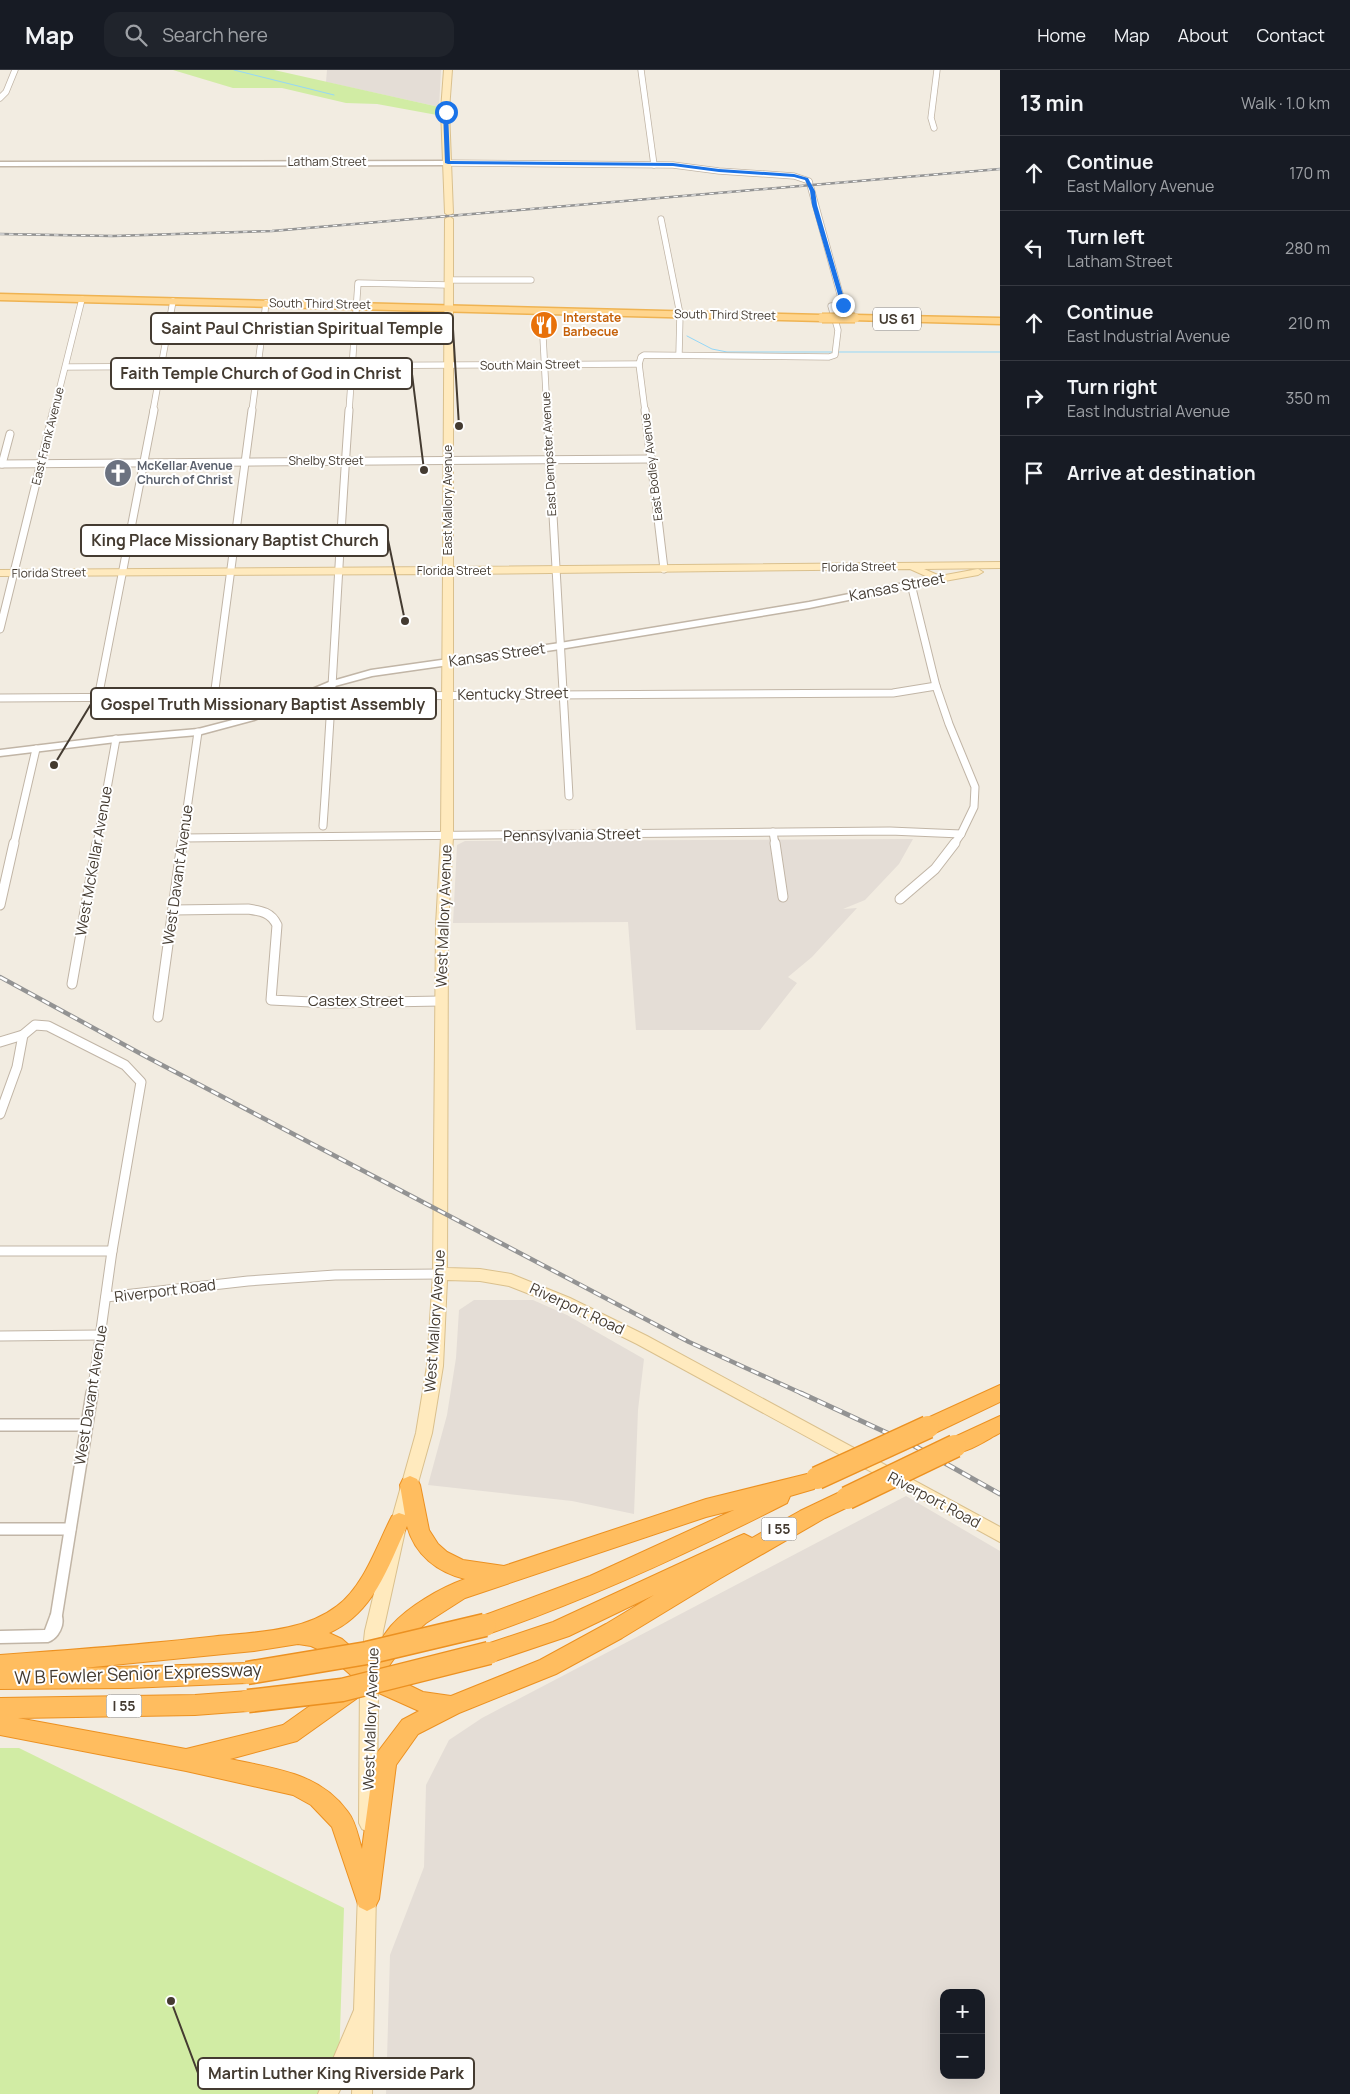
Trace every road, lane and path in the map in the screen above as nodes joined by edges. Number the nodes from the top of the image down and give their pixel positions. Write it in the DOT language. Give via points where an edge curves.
graph roads {
  1 [pos="15,70"];
  2 [pos="448,70"];
  3 [pos="641,70"];
  4 [pos="937,70"];
  5 [pos="3,92"];
  6 [pos="0,98"];
  7 [pos="934,128"];
  8 [pos="448,163"];
  9 [pos="0,164"];
  10 [pos="654,164"];
  11 [pos="661,218"];
  12 [pos="531,280"];
  13 [pos="449,282"];
  14 [pos="0,297"];
  15 [pos="82,299"];
  16 [pos="173,301"];
  17 [pos="266,303"];
  18 [pos="356,305"];
  19 [pos="448,308"];
  20 [pos="680,314"];
  21 [pos="1000,321"];
  22 [pos="543,337"];
  23 [pos="835,351"];
  24 [pos="679,354"];
  25 [pos="639,364"];
  26 [pos="544,365"];
  27 [pos="162,366"];
  28 [pos="258,366"];
  29 [pos="351,366"];
  30 [pos="448,366"];
  31 [pos="66,367"];
  32 [pos="10,434"];
  33 [pos="652,459"];
  34 [pos="449,460"];
  35 [pos="549,460"];
  36 [pos="346,461"];
  37 [pos="244,462"];
  38 [pos="143,463"];
  39 [pos="1,464"];
  40 [pos="41,464"];
  41 [pos="907,567"];
  42 [pos="1000,567"];
  43 [pos="664,569"];
  44 [pos="556,570"];
  45 [pos="337,571"];
  46 [pos="448,571"];
  47 [pos="121,572"];
  48 [pos="231,572"];
  49 [pos="0,573"];
  50 [pos="14,573"];
  51 [pos="939,579"];
  52 [pos="911,584"];
  53 [pos="0,629"];
  54 [pos="560,646"];
  55 [pos="446,663"];
  56 [pos="332,684"];
  57 [pos="936,686"];
  58 [pos="563,694"];
  59 [pos="447,695"];
  60 [pos="300,696"];
  61 [pos="332,696"];
  62 [pos="214,697"];
  63 [pos="0,698"];
  64 [pos="98,698"];
  65 [pos="198,732"];
  66 [pos="116,739"];
  67 [pos="36,749"];
  68 [pos="0,753"];
  69 [pos="569,796"];
  70 [pos="323,826"];
  71 [pos="773,832"];
  72 [pos="961,834"];
  73 [pos="447,837"];
  74 [pos="183,838"];
  75 [pos="782,897"];
  76 [pos="900,899"];
  77 [pos="0,905"];
  78 [pos="174,910"];
  79 [pos="72,984"];
  80 [pos="441,1001"];
  81 [pos="158,1017"];
  82 [pos="23,1035"];
  83 [pos="0,1042"];
  84 [pos="0,1114"];
  85 [pos="0,1251"];
  86 [pos="112,1251"];
  87 [pos="440,1274"];
  88 [pos="106,1298"];
  89 [pos="101,1335"];
  90 [pos="0,1336"];
  91 [pos="1000,1393"];
  92 [pos="1000,1424"];
  93 [pos="0,1425"];
  94 [pos="86,1425"];
  95 [pos="812,1480"];
  96 [pos="410,1485"];
  97 [pos="399,1522"];
  98 [pos="0,1528"];
  99 [pos="70,1528"];
  100 [pos="1000,1535"];
  101 [pos="710,1565"];
  102 [pos="515,1572"];
  103 [pos="56,1618"];
  104 [pos="297,1634"];
  105 [pos="0,1637"];
  106 [pos="0,1665"];
  107 [pos="369,1677"];
  108 [pos="0,1679"];
  109 [pos="451,1706"];
  110 [pos="0,1708"];
  111 [pos="0,1725"];
  112 [pos="186,1760"];
  113 [pos="367,1899"];
  114 [pos="364,2004"];
  115 [pos="328,2094"];
  116 [pos="362,2094"];
  1 -- 5 [label="street"];
  2 -- 8 [label="main road, East Mallory Avenue" via="445,110"];
  3 -- 10 [label="street"];
  4 -- 7 [label="street" via="931,118"];
  5 -- 6 [label="street"];
  8 -- 9 [label="street, Latham Street"];
  8 -- 10 [label="street, Latham Street"];
  8 -- 13 [label="main road, East Mallory Avenue"];
  10 -- 23 [label="street, South Main Street" via="807,179 843,305 831,306 838,330"];
  11 -- 20 [label="street"];
  12 -- 13 [label="street"];
  13 -- 18 [label="street" via="358,283"];
  13 -- 19 [label="main road, East Mallory Avenue"];
  14 -- 15 [label="main road, South Third Street / US 61"];
  15 -- 16 [label="main road, South Third Street / US 61"];
  15 -- 31 [label="street, East Frank Avenue"];
  16 -- 17 [label="main road, South Third Street / US 61"];
  16 -- 27 [label="street"];
  17 -- 18 [label="main road, South Third Street / US 61"];
  17 -- 28 [label="street"];
  18 -- 19 [label="main road, South Third Street / US 61"];
  18 -- 29 [label="street"];
  19 -- 20 [label="main road, South Third Street / US 61"];
  19 -- 30 [label="main road, East Mallory Avenue"];
  20 -- 21 [label="main road, South Third Street / US 61, bridge"];
  20 -- 24 [label="street"];
  22 -- 26 [label="street, East Dempster Avenue"];
  23 -- 24 [label="street, South Main Street" via="829,357"];
  24 -- 25 [label="street, South Main Street" via="644,355"];
  25 -- 26 [label="street, South Main Street"];
  25 -- 33 [label="street, East Bodley Avenue"];
  26 -- 30 [label="street, South Main Street"];
  26 -- 35 [label="street, East Dempster Avenue"];
  27 -- 28 [label="street, South Main Street"];
  27 -- 31 [label="street, South Main Street"];
  27 -- 38 [label="street"];
  28 -- 29 [label="street, South Main Street"];
  28 -- 37 [label="street"];
  29 -- 30 [label="street, South Main Street"];
  29 -- 36 [label="street"];
  30 -- 34 [label="main road, East Mallory Avenue"];
  31 -- 40 [label="street, East Frank Avenue"];
  32 -- 39 [label="street"];
  33 -- 35 [label="street, Shelby Street"];
  33 -- 43 [label="street, East Bodley Avenue"];
  34 -- 35 [label="street, Shelby Street"];
  34 -- 36 [label="street, Shelby Street"];
  34 -- 46 [label="main road, East Mallory Avenue"];
  35 -- 44 [label="street, East Dempster Avenue"];
  36 -- 37 [label="street, Shelby Street"];
  36 -- 45 [label="street"];
  37 -- 38 [label="street, Shelby Street"];
  37 -- 48 [label="street"];
  38 -- 40 [label="street, Shelby Street"];
  38 -- 47 [label="street"];
  39 -- 40 [label="street, Shelby Street"];
  40 -- 50 [label="street, East Frank Avenue"];
  41 -- 42 [label="main road, Florida Street"];
  41 -- 43 [label="main road, Florida Street"];
  41 -- 51 [label="main road, Florida Street"];
  42 -- 51 [label="main road, Kansas Street"];
  43 -- 44 [label="main road, Florida Street"];
  44 -- 46 [label="main road, Florida Street"];
  44 -- 54 [label="street, East Dempster Avenue"];
  45 -- 46 [label="main road, Florida Street"];
  45 -- 48 [label="main road, Florida Street"];
  45 -- 56 [label="street"];
  46 -- 55 [label="main road, West Mallory Avenue"];
  47 -- 48 [label="main road, Florida Street"];
  47 -- 50 [label="main road, Florida Street"];
  47 -- 64 [label="street"];
  48 -- 62 [label="street"];
  49 -- 50 [label="main road, Florida Street"];
  50 -- 53 [label="street"];
  51 -- 52 [label="street, Kansas Street"];
  52 -- 54 [label="street, Kansas Street" via="809,605"];
  52 -- 57 [label="street"];
  54 -- 55 [label="street, Kansas Street"];
  54 -- 58 [label="street, East Dempster Avenue"];
  55 -- 56 [label="street, Kansas Street" via="371,673"];
  55 -- 59 [label="main road, West Mallory Avenue"];
  56 -- 60 [label="street, Kansas Street"];
  56 -- 61 [label="street"];
  57 -- 58 [label="street, Kentucky Street" via="894,693"];
  57 -- 72 [label="street" via="975,787 974,807"];
  58 -- 59 [label="street, Kentucky Street"];
  58 -- 69 [label="street, East Dempster Avenue"];
  59 -- 61 [label="street, Kentucky Street"];
  59 -- 73 [label="main road, West Mallory Avenue"];
  60 -- 61 [label="street, Kentucky Street"];
  60 -- 62 [label="street, Kentucky Street"];
  60 -- 65 [label="street, Kansas Street" via="251,718"];
  61 -- 70 [label="street"];
  62 -- 64 [label="street, Kentucky Street"];
  63 -- 64 [label="street, Kentucky Street"];
  65 -- 66 [label="street, Kansas Street"];
  65 -- 74 [label="street, West Davant Avenue"];
  66 -- 67 [label="street, Kansas Street"];
  66 -- 79 [label="street, West McKellar Avenue"];
  67 -- 68 [label="street, Kansas Street"];
  67 -- 77 [label="street"];
  71 -- 72 [label="street, Pennsylvania Street"];
  71 -- 73 [label="street, Pennsylvania Street"];
  71 -- 75 [label="street"];
  72 -- 76 [label="street" via="935,868"];
  73 -- 74 [label="street, Pennsylvania Street"];
  73 -- 80 [label="main road, West Mallory Avenue"];
  74 -- 78 [label="street, West Davant Avenue"];
  78 -- 80 [label="street, Castex Street" via="250,909 273,916 277,925 271,1000 331,1003"];
  78 -- 81 [label="street, West Davant Avenue"];
  80 -- 87 [label="main road, West Mallory Avenue"];
  82 -- 83 [label="street"];
  82 -- 84 [label="street" via="17,1067"];
  82 -- 86 [label="street, West Davant Avenue" via="35,1025 48,1026 125,1065 141,1082"];
  85 -- 86 [label="street"];
  86 -- 88 [label="street, West Davant Avenue"];
  87 -- 88 [label="street, Riverport Road" via="335,1275 248,1281"];
  87 -- 96 [label="main road, West Mallory Avenue" via="435,1366 424,1434"];
  87 -- 100 [label="main road, Riverport Road" via="480,1275 518,1282 566,1302"];
  88 -- 89 [label="street, West Davant Avenue"];
  89 -- 90 [label="street"];
  89 -- 94 [label="street, West Davant Avenue"];
  91 -- 95 [label="highway, W B Fowler Senior Expressway / I 55, bridge"];
  92 -- 101 [label="highway, I 55, bridge"];
  93 -- 94 [label="street"];
  94 -- 99 [label="street, West Davant Avenue"];
  95 -- 102 [label="highway" via="706,1508"];
  95 -- 108 [label="highway, W B Fowler Senior Expressway / I 55, bridge" via="612,1578 528,1611 421,1643 247,1673"];
  96 -- 97 [label="main road, West Mallory Avenue"];
  96 -- 102 [label="highway" via="419,1532 432,1552 468,1572"];
  97 -- 104 [label="highway" via="362,1593 346,1612 320,1627"];
  97 -- 107 [label="main road, West Mallory Avenue" via="374,1631"];
  98 -- 99 [label="street"];
  99 -- 103 [label="street, West Davant Avenue"];
  101 -- 109 [label="highway" via="614,1631 548,1667"];
  101 -- 110 [label="highway, W B Fowler Senior Expressway / I 55, bridge" via="559,1629 489,1653 342,1690 195,1705"];
  102 -- 107 [label="highway" via="458,1591 418,1616 399,1633"];
  103 -- 105 [label="street" via="48,1636"];
  104 -- 106 [label="highway" via="174,1651"];
  104 -- 107 [label="highway" via="334,1646"];
  107 -- 109 [label="highway" via="421,1702"];
  107 -- 112 [label="highway" via="289,1734"];
  107 -- 113 [label="main road, West Mallory Avenue"];
  109 -- 113 [label="highway" via="410,1727 385,1761"];
  111 -- 112 [label="highway"];
  112 -- 113 [label="highway" via="297,1785 319,1797 341,1821"];
  113 -- 114 [label="main road, West Mallory Avenue"];
  114 -- 115 [label="main road" via="346,2056"];
  114 -- 116 [label="main road, West Mallory Avenue"];
}
